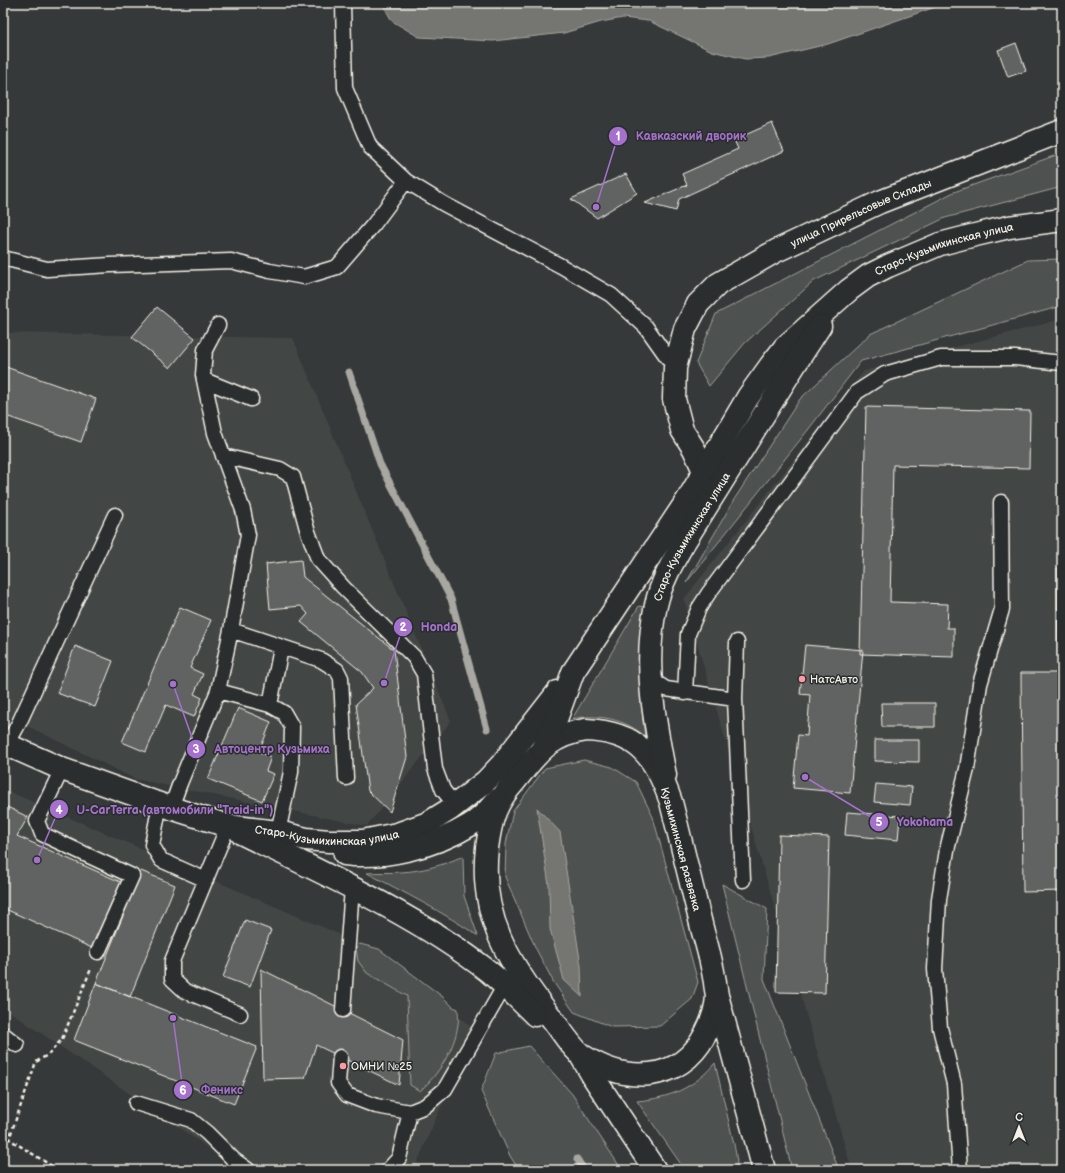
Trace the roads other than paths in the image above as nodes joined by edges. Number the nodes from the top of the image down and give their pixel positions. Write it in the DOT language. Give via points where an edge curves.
graph roads {
  1 [pos="343,3"];
  2 [pos="1062,131"];
  3 [pos="406,181"];
  4 [pos="1062,220"];
  5 [pos="3,258"];
  6 [pos="836,302"];
  7 [pos="218,325"];
  8 [pos="1062,363"];
  9 [pos="675,368"];
  10 [pos="204,380"];
  11 [pos="251,399"];
  12 [pos="223,456"];
  13 [pos="704,471"];
  14 [pos="717,489"];
  15 [pos="1001,502"];
  16 [pos="115,515"];
  17 [pos="231,630"];
  18 [pos="737,642"];
  19 [pos="281,648"];
  20 [pos="650,671"];
  21 [pos="573,672"];
  22 [pos="218,691"];
  23 [pos="685,693"];
  24 [pos="735,699"];
  25 [pos="270,705"];
  26 [pos="654,719"];
  27 [pos="5,744"];
  28 [pos="541,750"];
  29 [pos="62,769"];
  30 [pos="346,778"];
  31 [pos="508,789"];
  32 [pos="671,802"];
  33 [pos="454,805"];
  34 [pos="166,806"];
  35 [pos="228,826"];
  36 [pos="278,832"];
  37 [pos="306,839"];
  38 [pos="206,880"];
  39 [pos="743,880"];
  40 [pos="352,888"];
  41 [pos="98,952"];
  42 [pos="504,985"];
  43 [pos="717,996"];
  44 [pos="343,1010"];
  45 [pos="240,1014"];
  46 [pos="3,1034"];
  47 [pos="16,1044"];
  48 [pos="578,1052"];
  49 [pos="340,1057"];
  50 [pos="136,1103"];
  51 [pos="410,1112"];
  52 [pos="248,1170"];
  53 [pos="388,1170"];
  54 [pos="655,1170"];
  55 [pos="764,1170"];
  56 [pos="960,1170"];
  1 -- 3 [label="lane" via="345,88 370,147"];
  2 -- 9 [label="main road, улица Прирельсовые Склады" via="880,202 776,251 718,284 698,304 685,329"];
  3 -- 5 [label="lane" via="337,267 304,277 231,261 47,269"];
  3 -- 9 [label="lane" via="611,295 646,327"];
  4 -- 6 [label="main road, Старо-Кузьмихинская улица" via="1009,227 940,244 868,276"];
  6 -- 13 [label="main road, Старо-Кузьмихинская улица" via="798,335 771,365 748,397"];
  6 -- 14 [label="main road, Старо-Кузьмихинская улица"];
  7 -- 10 [label="lane" via="205,350"];
  8 -- 23 [label="lane" via="1015,358 941,358 885,374 857,392 699,608 688,634"];
  9 -- 13 [label="main road, улица Прирельсовые Склады" via="674,400 682,430"];
  10 -- 11 [label="lane"];
  10 -- 12 [label="lane" via="215,433"];
  12 -- 17 [label="lane" via="243,510 248,534"];
  12 -- 33 [label="lane" via="280,469 293,477 318,559 414,657 424,674 435,769 443,790"];
  13 -- 14 [label="main road, улица Прирельсовые Склады"];
  13 -- 21 [label="main road, Старо-Кузьмихинская улица"];
  14 -- 20 [label="main road, Старо-Кузьмихинская улица" via="675,558 662,587 652,629"];
  15 -- 56 [label="lane" via="1002,609 980,684 967,770 946,850 938,914 935,969 940,1028 954,1084"];
  16 -- 27 [label="lane" via="19,723"];
  17 -- 19 [label="lane"];
  17 -- 22 [label="lane"];
  18 -- 24 [label="lane"];
  19 -- 25 [label="lane"];
  19 -- 30 [label="lane" via="321,660 337,670 341,678"];
  20 -- 23 [label="lane" via="663,688"];
  20 -- 26 [label="main road, Старо-Кузьмихинская улица"];
  21 -- 28 [label="main road, Старо-Кузьмихинская улица" via="555,722"];
  21 -- 33 [label="main road, Старо-Кузьмихинская улица" via="502,764"];
  22 -- 25 [label="lane"];
  22 -- 34 [label="lane" via="180,783"];
  23 -- 24 [label="lane"];
  23 -- 26 [label="lane" via="663,697 657,705"];
  24 -- 39 [label="lane"];
  25 -- 36 [label="lane" via="284,713 292,726 291,772"];
  26 -- 32 [label="main road, Старо-Кузьмихинская улица"];
  27 -- 29 [label="main road, Старо-Кузьмихинская улица"];
  28 -- 31 [label="main road, Кузьмихинская развязка"];
  28 -- 32 [label="main road, Кузьмихинская развязка" via="556,739 578,731 595,730 619,735 637,745 650,758 661,776"];
  29 -- 34 [label="main road, Старо-Кузьмихинская улица"];
  29 -- 41 [label="lane" via="37,822 42,834 132,876"];
  31 -- 37 [label="main road" via="482,817 469,826 444,838 413,848 376,854 350,854 325,849"];
  31 -- 48 [label="main road, Кузьмихинская развязка" via="497,806 488,838 485,871 489,907 513,965"];
  32 -- 43 [label="main road, Кузьмихинская развязка" via="711,962"];
  33 -- 37 [label="main road, Старо-Кузьмихинская улица" via="428,823 390,836 349,842"];
  34 -- 35 [label="main road, Старо-Кузьмихинская улица"];
  34 -- 38 [label="lane" via="152,845 161,860"];
  35 -- 36 [label="main road, Старо-Кузьмихинская улица"];
  35 -- 38 [label="lane"];
  35 -- 40 [label="main road"];
  36 -- 37 [label="main road, Старо-Кузьмихинская улица"];
  38 -- 45 [label="lane" via="172,962 172,980 185,991"];
  40 -- 42 [label="main road" via="442,939"];
  40 -- 44 [label="lane"];
  42 -- 48 [label="main road" via="546,1027"];
  42 -- 51 [label="lane" via="445,1089 425,1106"];
  43 -- 48 [label="main road, Кузьмихинская развязка" via="710,1026 701,1042 690,1056 670,1070 652,1074 630,1074 616,1071"];
  43 -- 55 [label="main road"];
  46 -- 47 [label="lane"];
  48 -- 54 [label="main road"];
  49 -- 51 [label="lane" via="338,1083 347,1095 376,1106"];
  50 -- 52 [label="lane" via="191,1120"];
  51 -- 53 [label="lane" via="399,1158"];
}
